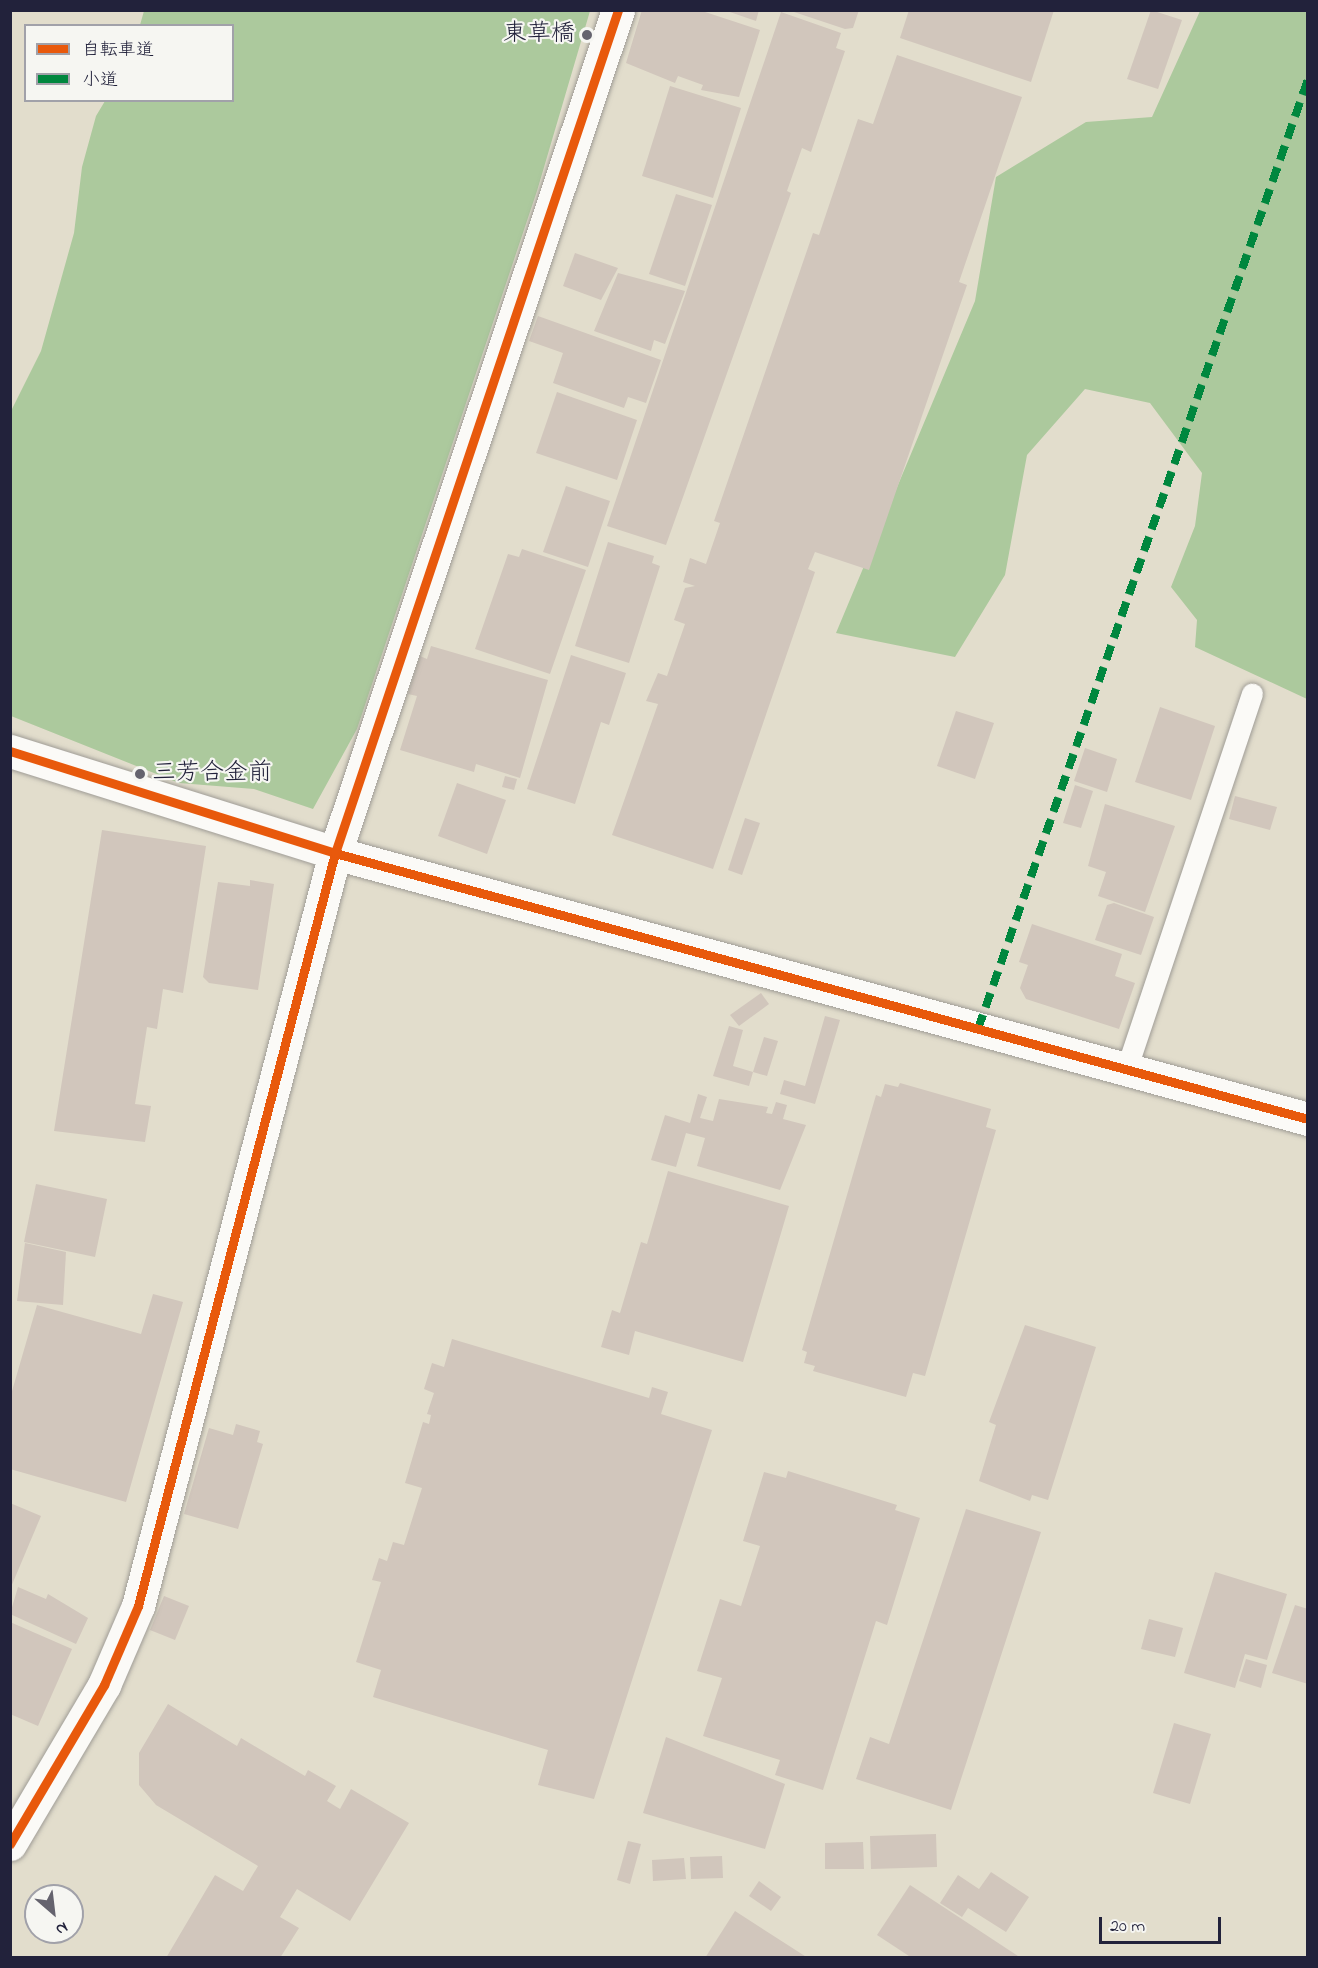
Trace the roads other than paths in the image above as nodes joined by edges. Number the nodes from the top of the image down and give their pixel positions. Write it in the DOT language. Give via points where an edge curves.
graph roads {
  1 [pos="618,10"];
  2 [pos="1252,693"];
  3 [pos="10,751"];
  4 [pos="336,853"];
  5 [pos="1126,1070"];
  6 [pos="1308,1119"];
  7 [pos="10,1844"];
  1 -- 4 [label="street"];
  2 -- 5 [label="lane"];
  3 -- 4 [label="street"];
  4 -- 5 [label="street"];
  4 -- 7 [label="street" via="138,1606 104,1685"];
  5 -- 6 [label="street"];
}
